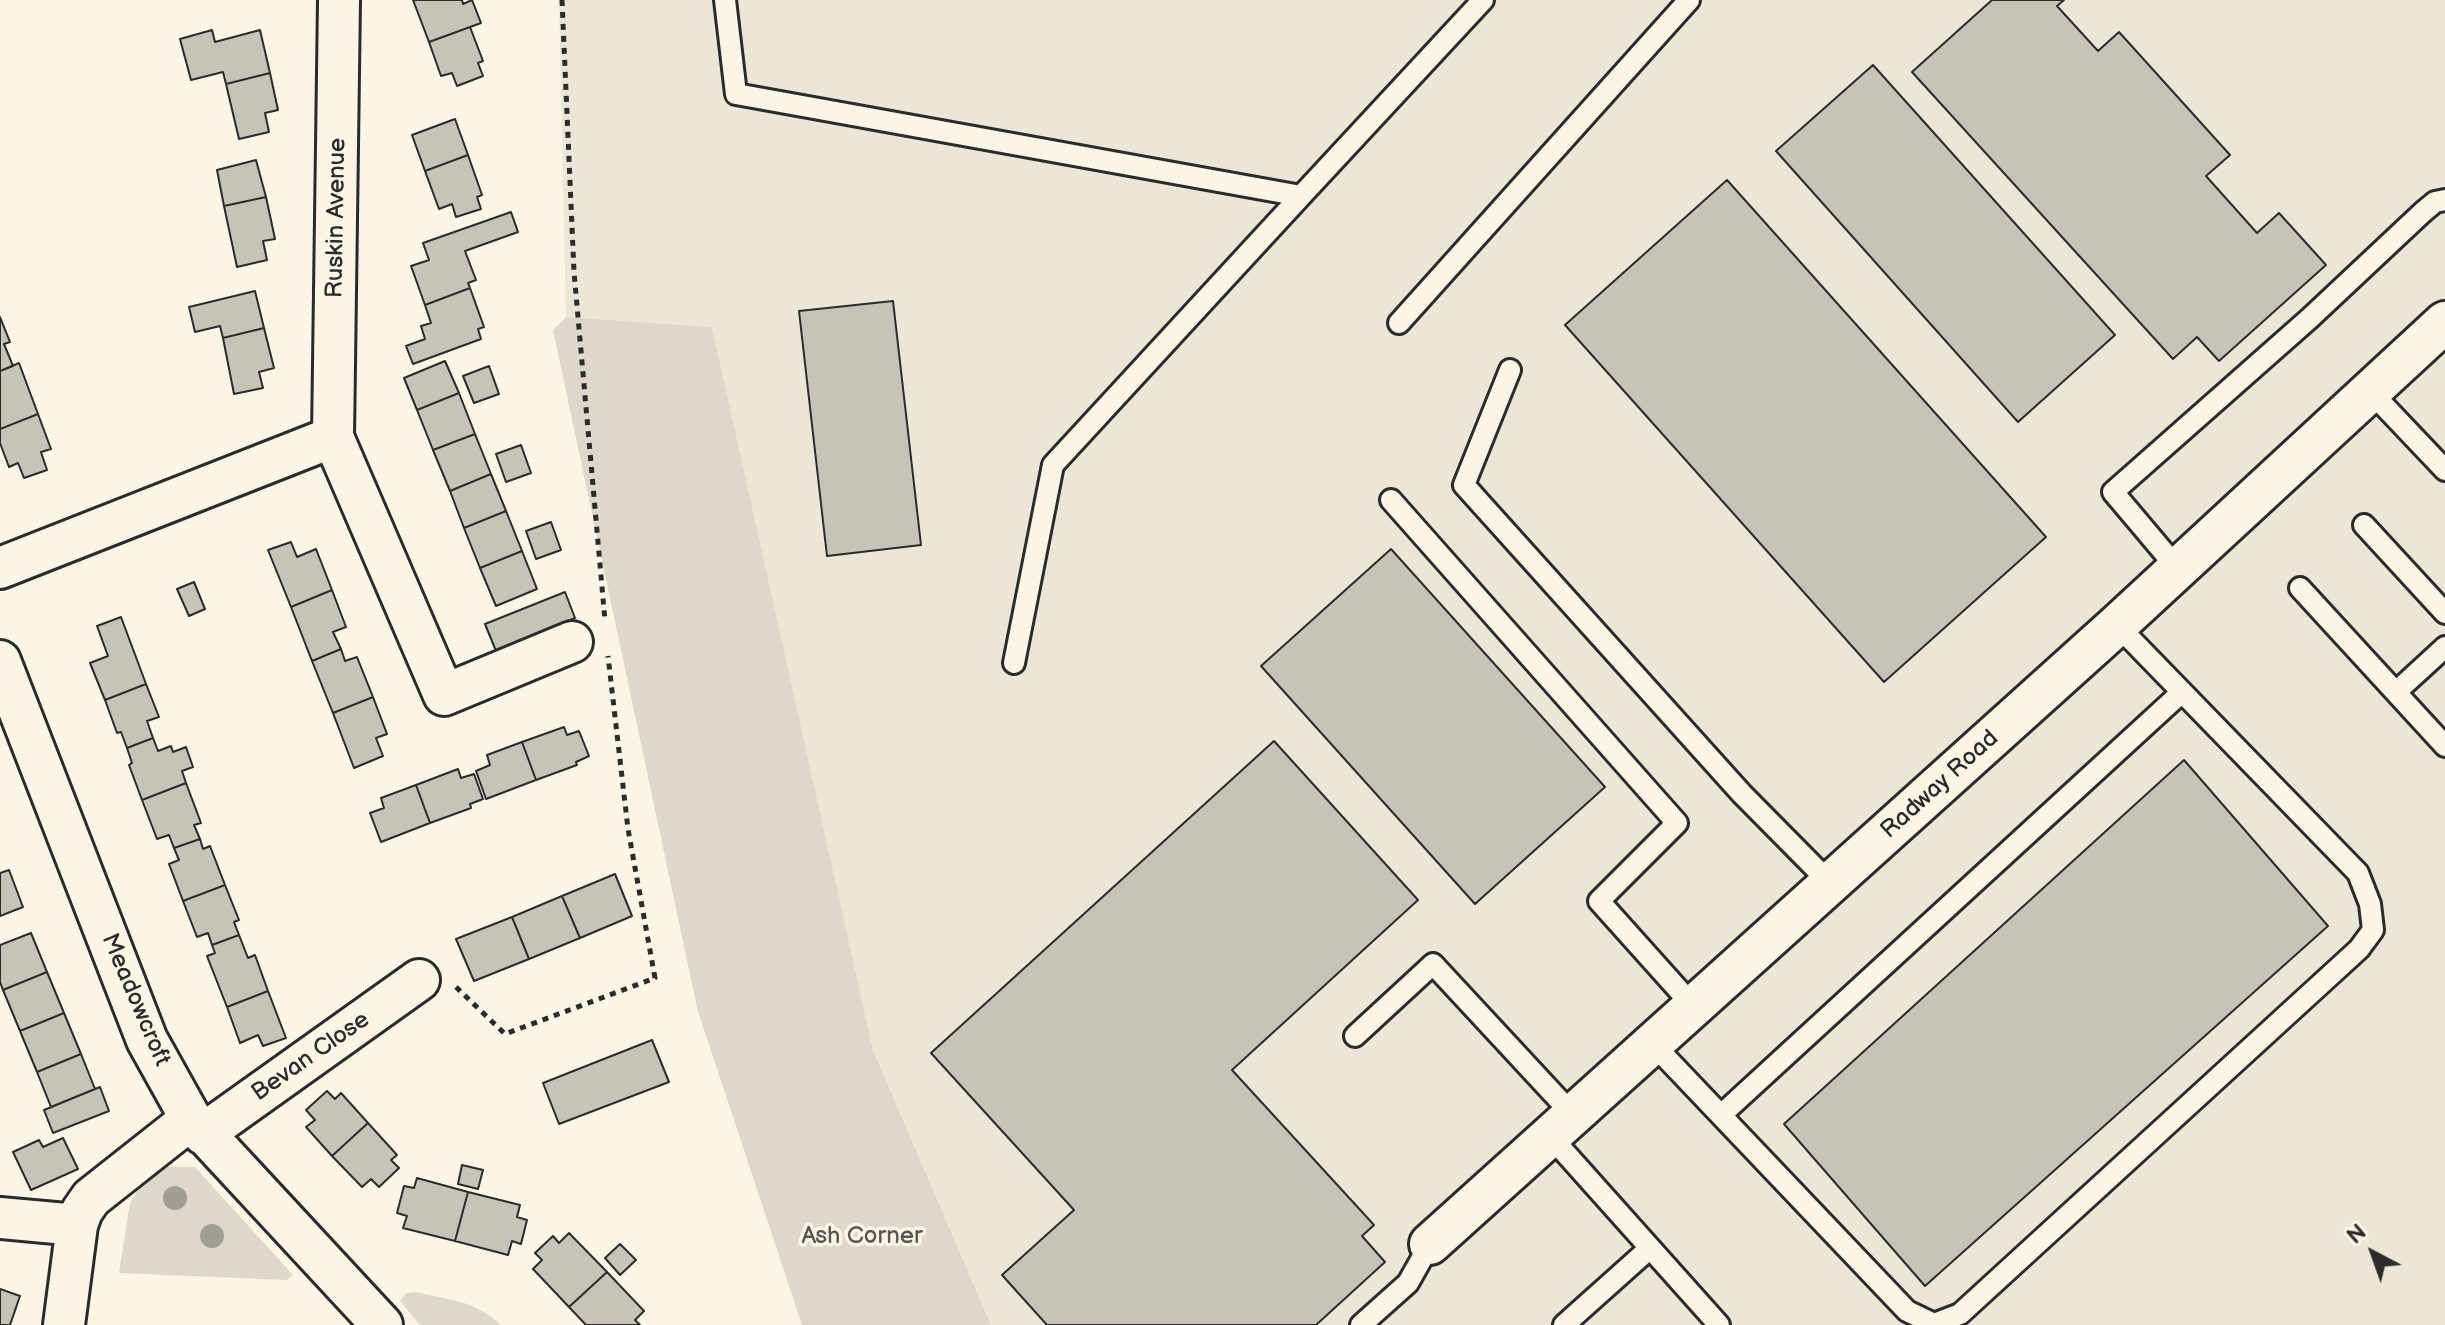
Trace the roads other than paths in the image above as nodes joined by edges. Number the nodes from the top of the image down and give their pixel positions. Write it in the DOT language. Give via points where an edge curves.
graph roads {
  1 [pos="339,0"];
  2 [pos="725,0"];
  3 [pos="1483,0"];
  4 [pos="1689,0"];
  5 [pos="1301,196"];
  6 [pos="2445,200"];
  7 [pos="2445,322"];
  8 [pos="1399,323"];
  9 [pos="1510,370"];
  10 [pos="2370,391"];
  11 [pos="333,437"];
  12 [pos="2445,470"];
  13 [pos="1391,500"];
  14 [pos="2364,525"];
  15 [pos="0,568"];
  16 [pos="2178,569"];
  17 [pos="2300,588"];
  18 [pos="2445,613"];
  19 [pos="2117,625"];
  20 [pos="589,636"];
  21 [pos="2445,647"];
  22 [pos="0,661"];
  23 [pos="1014,663"];
  24 [pos="2182,692"];
  25 [pos="2396,692"];
  26 [pos="2445,746"];
  27 [pos="1831,884"];
  28 [pos="419,980"];
  29 [pos="1694,1007"];
  30 [pos="1355,1036"];
  31 [pos="1653,1044"];
  32 [pos="1721,1115"];
  33 [pos="1562,1126"];
  34 [pos="197,1127"];
  35 [pos="0,1218"];
  36 [pos="77,1225"];
  37 [pos="1430,1244"];
  38 [pos="1649,1249"];
  39 [pos="64,1325"];
  40 [pos="382,1325"];
  41 [pos="1361,1325"];
  42 [pos="1564,1325"];
  43 [pos="1719,1325"];
  1 -- 11 [label="street, Ruskin Avenue"];
  2 -- 5 [label="lane" via="736,94"];
  3 -- 5 [label="lane"];
  4 -- 8 [label="lane"];
  5 -- 23 [label="lane" via="1053,465"];
  6 -- 16 [label="lane" via="2423,212 2113,492"];
  7 -- 10 [label="street, Radway Road"];
  9 -- 27 [label="lane" via="1464,485 1742,794"];
  10 -- 12 [label="lane"];
  10 -- 16 [label="street, Radway Road"];
  11 -- 15 [label="street"];
  11 -- 20 [label="street, Ruskin Avenue" via="444,695"];
  13 -- 29 [label="lane" via="1677,823 1599,901"];
  14 -- 18 [label="lane"];
  16 -- 19 [label="street, Radway Road"];
  17 -- 25 [label="lane"];
  19 -- 24 [label="lane"];
  19 -- 27 [label="street, Radway Road"];
  21 -- 25 [label="lane"];
  22 -- 34 [label="street, Meadowcroft" via="147,1040"];
  24 -- 32 [label="lane"];
  24 -- 32 [label="lane" via="2358,873 2373,930 2359,949 1960,1314 1934,1324 1907,1311"];
  25 -- 26 [label="lane"];
  27 -- 29 [label="street, Radway Road"];
  28 -- 34 [label="street, Bevan Close"];
  29 -- 31 [label="street, Radway Road"];
  30 -- 33 [label="lane" via="1433,964"];
  31 -- 32 [label="lane"];
  31 -- 33 [label="street, Radway Road"];
  33 -- 37 [label="street, Radway Road"];
  33 -- 38 [label="lane"];
  34 -- 36 [label="street, Bevan Close" via="91,1198"];
  34 -- 40 [label="street, Meadowcroft"];
  35 -- 36 [label="street"];
  36 -- 39 [label="street"];
  37 -- 41 [label="lane" via="1408,1283"];
  38 -- 42 [label="lane"];
  38 -- 43 [label="lane"];
}
